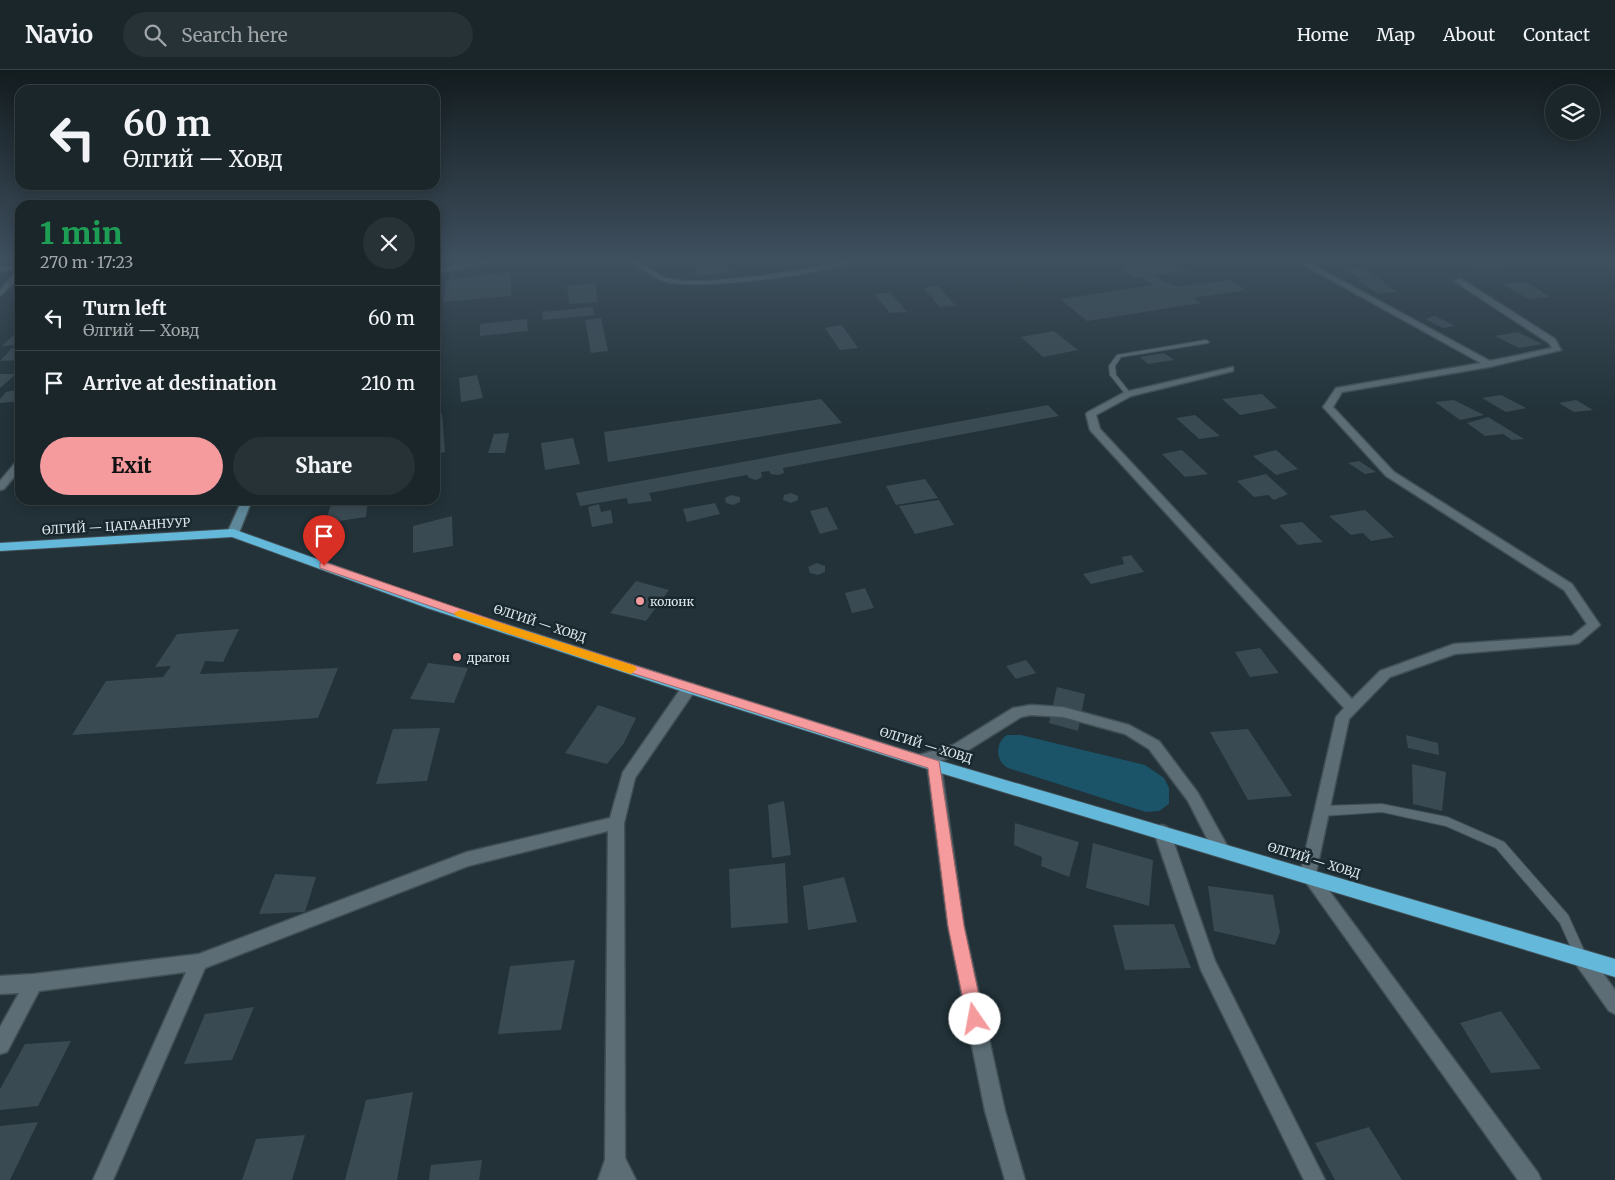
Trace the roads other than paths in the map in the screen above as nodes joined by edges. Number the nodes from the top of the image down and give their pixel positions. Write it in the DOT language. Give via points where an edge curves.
graph roads {
  1 [pos="1391,311"];
  2 [pos="1505,311"];
  3 [pos="1206,342"];
  4 [pos="1489,364"];
  5 [pos="1230,369"];
  6 [pos="1128,394"];
  7 [pos="15,470"];
  8 [pos="0,487"];
  9 [pos="245,505"];
  10 [pos="233,533"];
  11 [pos="0,547"];
  12 [pos="689,688"];
  13 [pos="1352,708"];
  14 [pos="928,763"];
  15 [pos="1322,810"];
  16 [pos="616,823"];
  17 [pos="1162,832"];
  18 [pos="1221,849"];
  19 [pos="1308,874"];
  20 [pos="1582,957"];
  21 [pos="199,962"];
  22 [pos="1615,968"];
  23 [pos="34,983"];
  24 [pos="0,985"];
  25 [pos="1615,1005"];
  26 [pos="0,1045"];
  27 [pos="615,1160"];
  28 [pos="103,1180"];
  29 [pos="608,1180"];
  30 [pos="626,1180"];
  31 [pos="1014,1180"];
  32 [pos="1315,1180"];
  33 [pos="1531,1180"];
  1 -- 4 [label="street"];
  2 -- 4 [label="street" via="1552,341 1558,350"];
  3 -- 6 [label="lane" via="1120,356 1112,366 1113,375"];
  4 -- 13 [label="street" via="1340,390 1328,407 1390,474 1568,587 1594,625 1574,640 1454,649 1384,674"];
  5 -- 6 [label="street"];
  6 -- 13 [label="street" via="1091,414 1095,430"];
  7 -- 8 [label="street"];
  9 -- 10 [label="main road"];
  10 -- 11 [label="highway, ӨЛГИЙ — ЦАГААННУУР"];
  10 -- 12 [label="highway, ӨЛГИЙ — ХОВД" via="432,605"];
  12 -- 14 [label="highway, ӨЛГИЙ — ХОВД"];
  12 -- 16 [label="street" via="628,776"];
  13 -- 15 [label="street" via="1343,717"];
  14 -- 17 [label="highway, ӨЛГИЙ — ХОВД"];
  14 -- 18 [label="street" via="957,750 1018,712 1063,712 1128,730 1154,745 1193,797"];
  14 -- 31 [label="street" via="956,926 995,1111"];
  15 -- 19 [label="street"];
  15 -- 20 [label="lane" via="1382,808 1447,822 1500,846 1564,919"];
  16 -- 21 [label="street" via="467,859"];
  16 -- 27 [label="street"];
  17 -- 18 [label="highway, ӨЛГИЙ — ХОВД"];
  17 -- 32 [label="street" via="1207,964"];
  18 -- 19 [label="highway, ӨЛГИЙ — ХОВД"];
  19 -- 20 [label="highway, ӨЛГИЙ — ХОВД"];
  19 -- 33 [label="street"];
  20 -- 22 [label="highway, ӨЛГИЙ — ХОВД"];
  20 -- 25 [label="street"];
  21 -- 23 [label="street"];
  21 -- 28 [label="street"];
  23 -- 24 [label="street"];
  23 -- 26 [label="street"];
  27 -- 29 [label="street"];
  27 -- 30 [label="street"];
}
